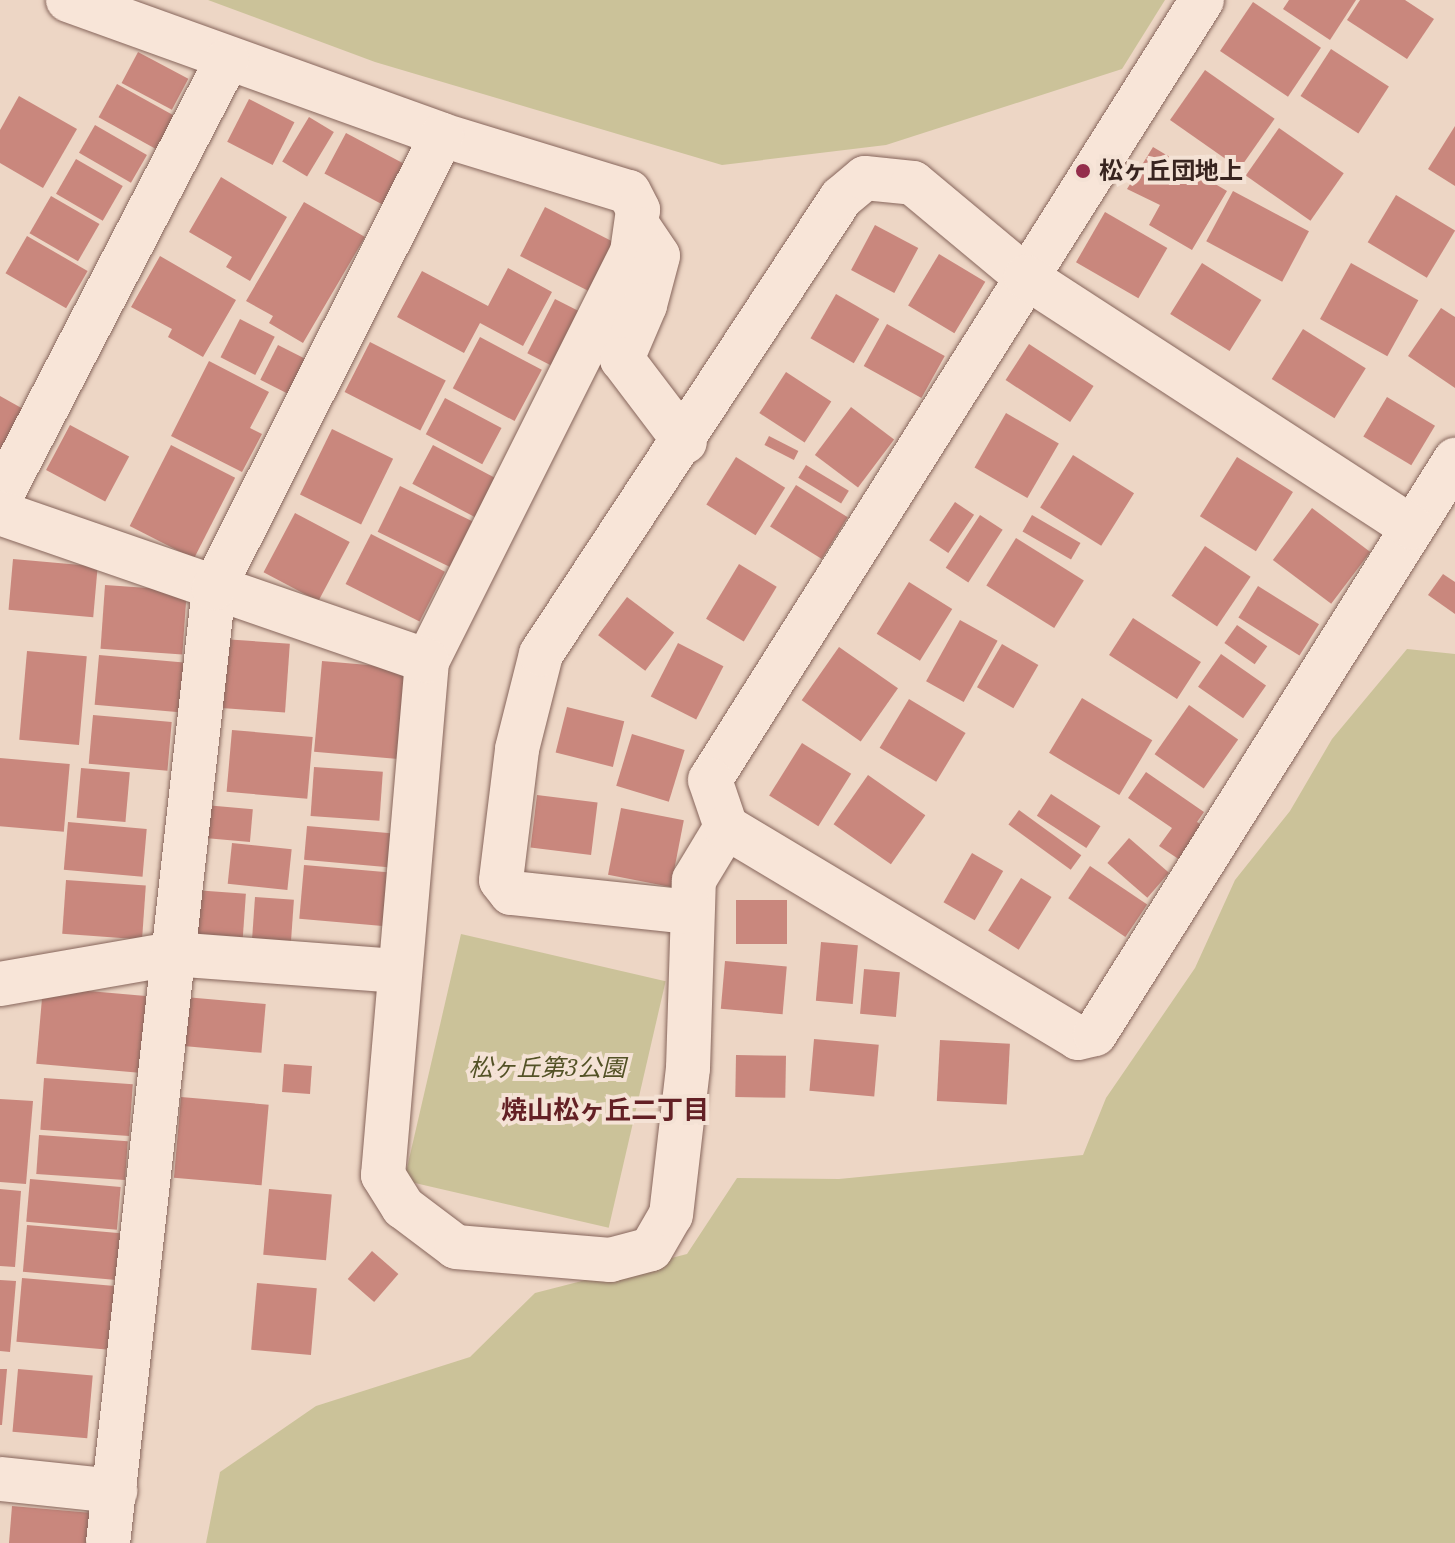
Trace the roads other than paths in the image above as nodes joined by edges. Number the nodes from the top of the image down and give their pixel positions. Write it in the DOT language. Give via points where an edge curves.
graph roads {
  1 [pos="68,0"];
  2 [pos="1202,0"];
  3 [pos="227,60"];
  4 [pos="442,135"];
  5 [pos="636,224"];
  6 [pos="1026,277"];
  7 [pos="685,442"];
  8 [pos="1455,460"];
  9 [pos="0,498"];
  10 [pos="0,513"];
  11 [pos="1412,528"];
  12 [pos="214,588"];
  13 [pos="427,661"];
  14 [pos="726,827"];
  15 [pos="690,912"];
  16 [pos="172,954"];
  17 [pos="399,971"];
  18 [pos="0,984"];
  19 [pos="0,1479"];
  20 [pos="115,1491"];
  21 [pos="108,1543"];
  1 -- 3 [label="street"];
  2 -- 6 [label="street"];
  3 -- 4 [label="street"];
  3 -- 9 [label="street"];
  4 -- 5 [label="street" via="629,192 638,210"];
  4 -- 12 [label="street"];
  5 -- 7 [label="street" via="658,256 622,359"];
  5 -- 13 [label="street" via="632,252"];
  6 -- 7 [label="street" via="913,183 865,178 841,198"];
  6 -- 11 [label="street"];
  6 -- 14 [label="street" via="710,780"];
  7 -- 15 [label="street" via="541,654 517,749 501,880 511,893"];
  8 -- 11 [label="street"];
  10 -- 12 [label="street"];
  11 -- 14 [label="street" via="1095,1034 1078,1038"];
  12 -- 13 [label="street"];
  12 -- 16 [label="street"];
  13 -- 17 [label="street"];
  14 -- 15 [label="street" via="694,880"];
  15 -- 17 [label="street" via="688,1068 671,1215 651,1249 610,1260 456,1247 403,1207 383,1175"];
  16 -- 17 [label="street"];
  16 -- 18 [label="street"];
  16 -- 20 [label="street"];
  19 -- 20 [label="street"];
  20 -- 21 [label="street"];
}
